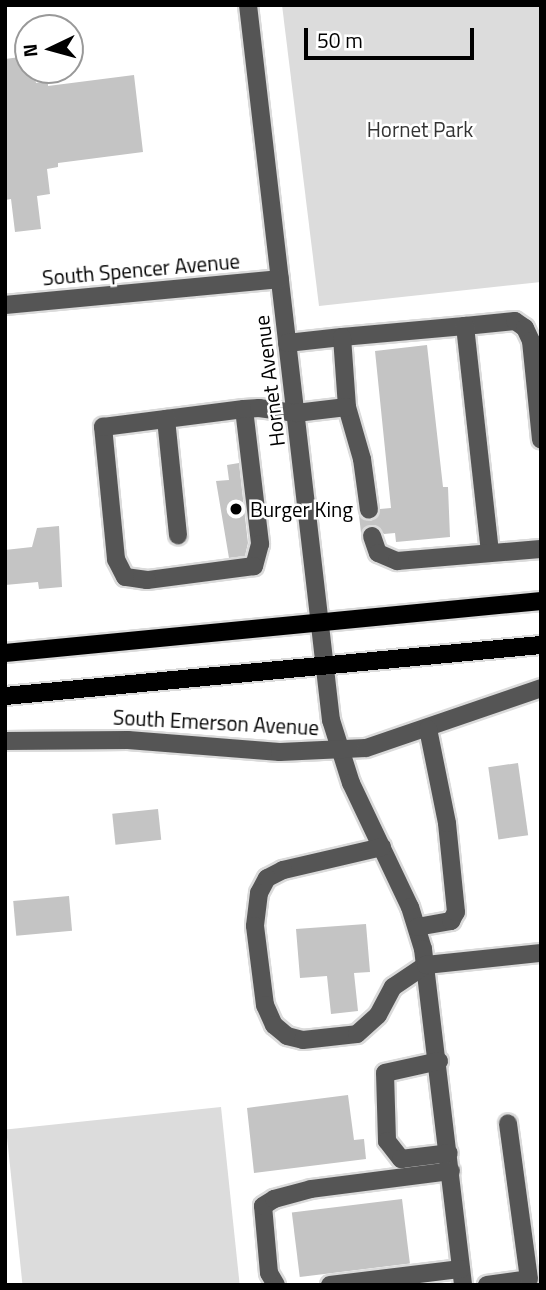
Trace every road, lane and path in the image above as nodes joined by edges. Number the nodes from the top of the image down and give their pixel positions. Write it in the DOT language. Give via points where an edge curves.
graph roads {
  1 [pos="248,5"];
  2 [pos="280,279"];
  3 [pos="5,304"];
  4 [pos="465,326"];
  5 [pos="342,337"];
  6 [pos="288,343"];
  7 [pos="347,407"];
  8 [pos="244,410"];
  9 [pos="296,414"];
  10 [pos="166,419"];
  11 [pos="541,439"];
  12 [pos="369,510"];
  13 [pos="178,535"];
  14 [pos="372,536"];
  15 [pos="541,549"];
  16 [pos="490,552"];
  17 [pos="541,601"];
  18 [pos="320,625"];
  19 [pos="541,645"];
  20 [pos="5,653"];
  21 [pos="325,666"];
  22 [pos="541,688"];
  23 [pos="5,696"];
  24 [pos="428,729"];
  25 [pos="5,741"];
  26 [pos="339,750"];
  27 [pos="382,847"];
  28 [pos="417,927"];
  29 [pos="541,953"];
  30 [pos="426,965"];
  31 [pos="439,1061"];
  32 [pos="508,1123"];
  33 [pos="449,1162"];
  34 [pos="462,1277"];
  35 [pos="276,1285"];
  36 [pos="330,1285"];
  37 [pos="487,1285"];
  1 -- 2 [label="street, Hornet Avenue"];
  2 -- 3 [label="street, South Spencer Avenue"];
  2 -- 6 [label="street, Hornet Avenue"];
  4 -- 5 [label="street"];
  4 -- 11 [label="street" via="515,321 525,328 531,341"];
  4 -- 16 [label="street"];
  5 -- 6 [label="street"];
  5 -- 7 [label="street"];
  6 -- 9 [label="street, Hornet Avenue"];
  7 -- 9 [label="street"];
  7 -- 12 [label="street" via="362,459"];
  8 -- 9 [label="street"];
  8 -- 10 [label="street"];
  8 -- 10 [label="street" via="260,544 254,566 147,580 125,578 116,559 103,426"];
  9 -- 18 [label="street, Hornet Avenue"];
  10 -- 13 [label="street"];
  14 -- 16 [label="street" via="378,553 397,561"];
  15 -- 16 [label="street"];
  17 -- 18 [label="main road"];
  18 -- 20 [label="main road"];
  18 -- 21 [label="street, Hornet Avenue"];
  19 -- 21 [label="main road, South Emerson Avenue"];
  21 -- 23 [label="main road, South Emerson Avenue"];
  21 -- 26 [label="street, Hornet Avenue"];
  22 -- 24 [label="street, South Emerson Avenue"];
  24 -- 26 [label="street, South Emerson Avenue" via="379,746"];
  24 -- 28 [label="street" via="447,823 456,912 451,921"];
  25 -- 26 [label="street, South Emerson Avenue" via="100,739 280,752"];
  26 -- 27 [label="street, Hornet Avenue"];
  27 -- 28 [label="street"];
  27 -- 30 [label="street" via="267,878 259,893 255,926 265,1005 274,1025 288,1036 303,1040 357,1034 378,1015 393,986"];
  28 -- 30 [label="street"];
  29 -- 30 [label="street"];
  30 -- 31 [label="street"];
  31 -- 33 [label="street"];
  31 -- 33 [label="street" via="385,1073 387,1141 401,1158"];
  32 -- 37 [label="street" via="529,1279"];
  33 -- 34 [label="street"];
  33 -- 35 [label="street" via="323,1187 263,1206 269,1273"];
  34 -- 36 [label="street"];
}
